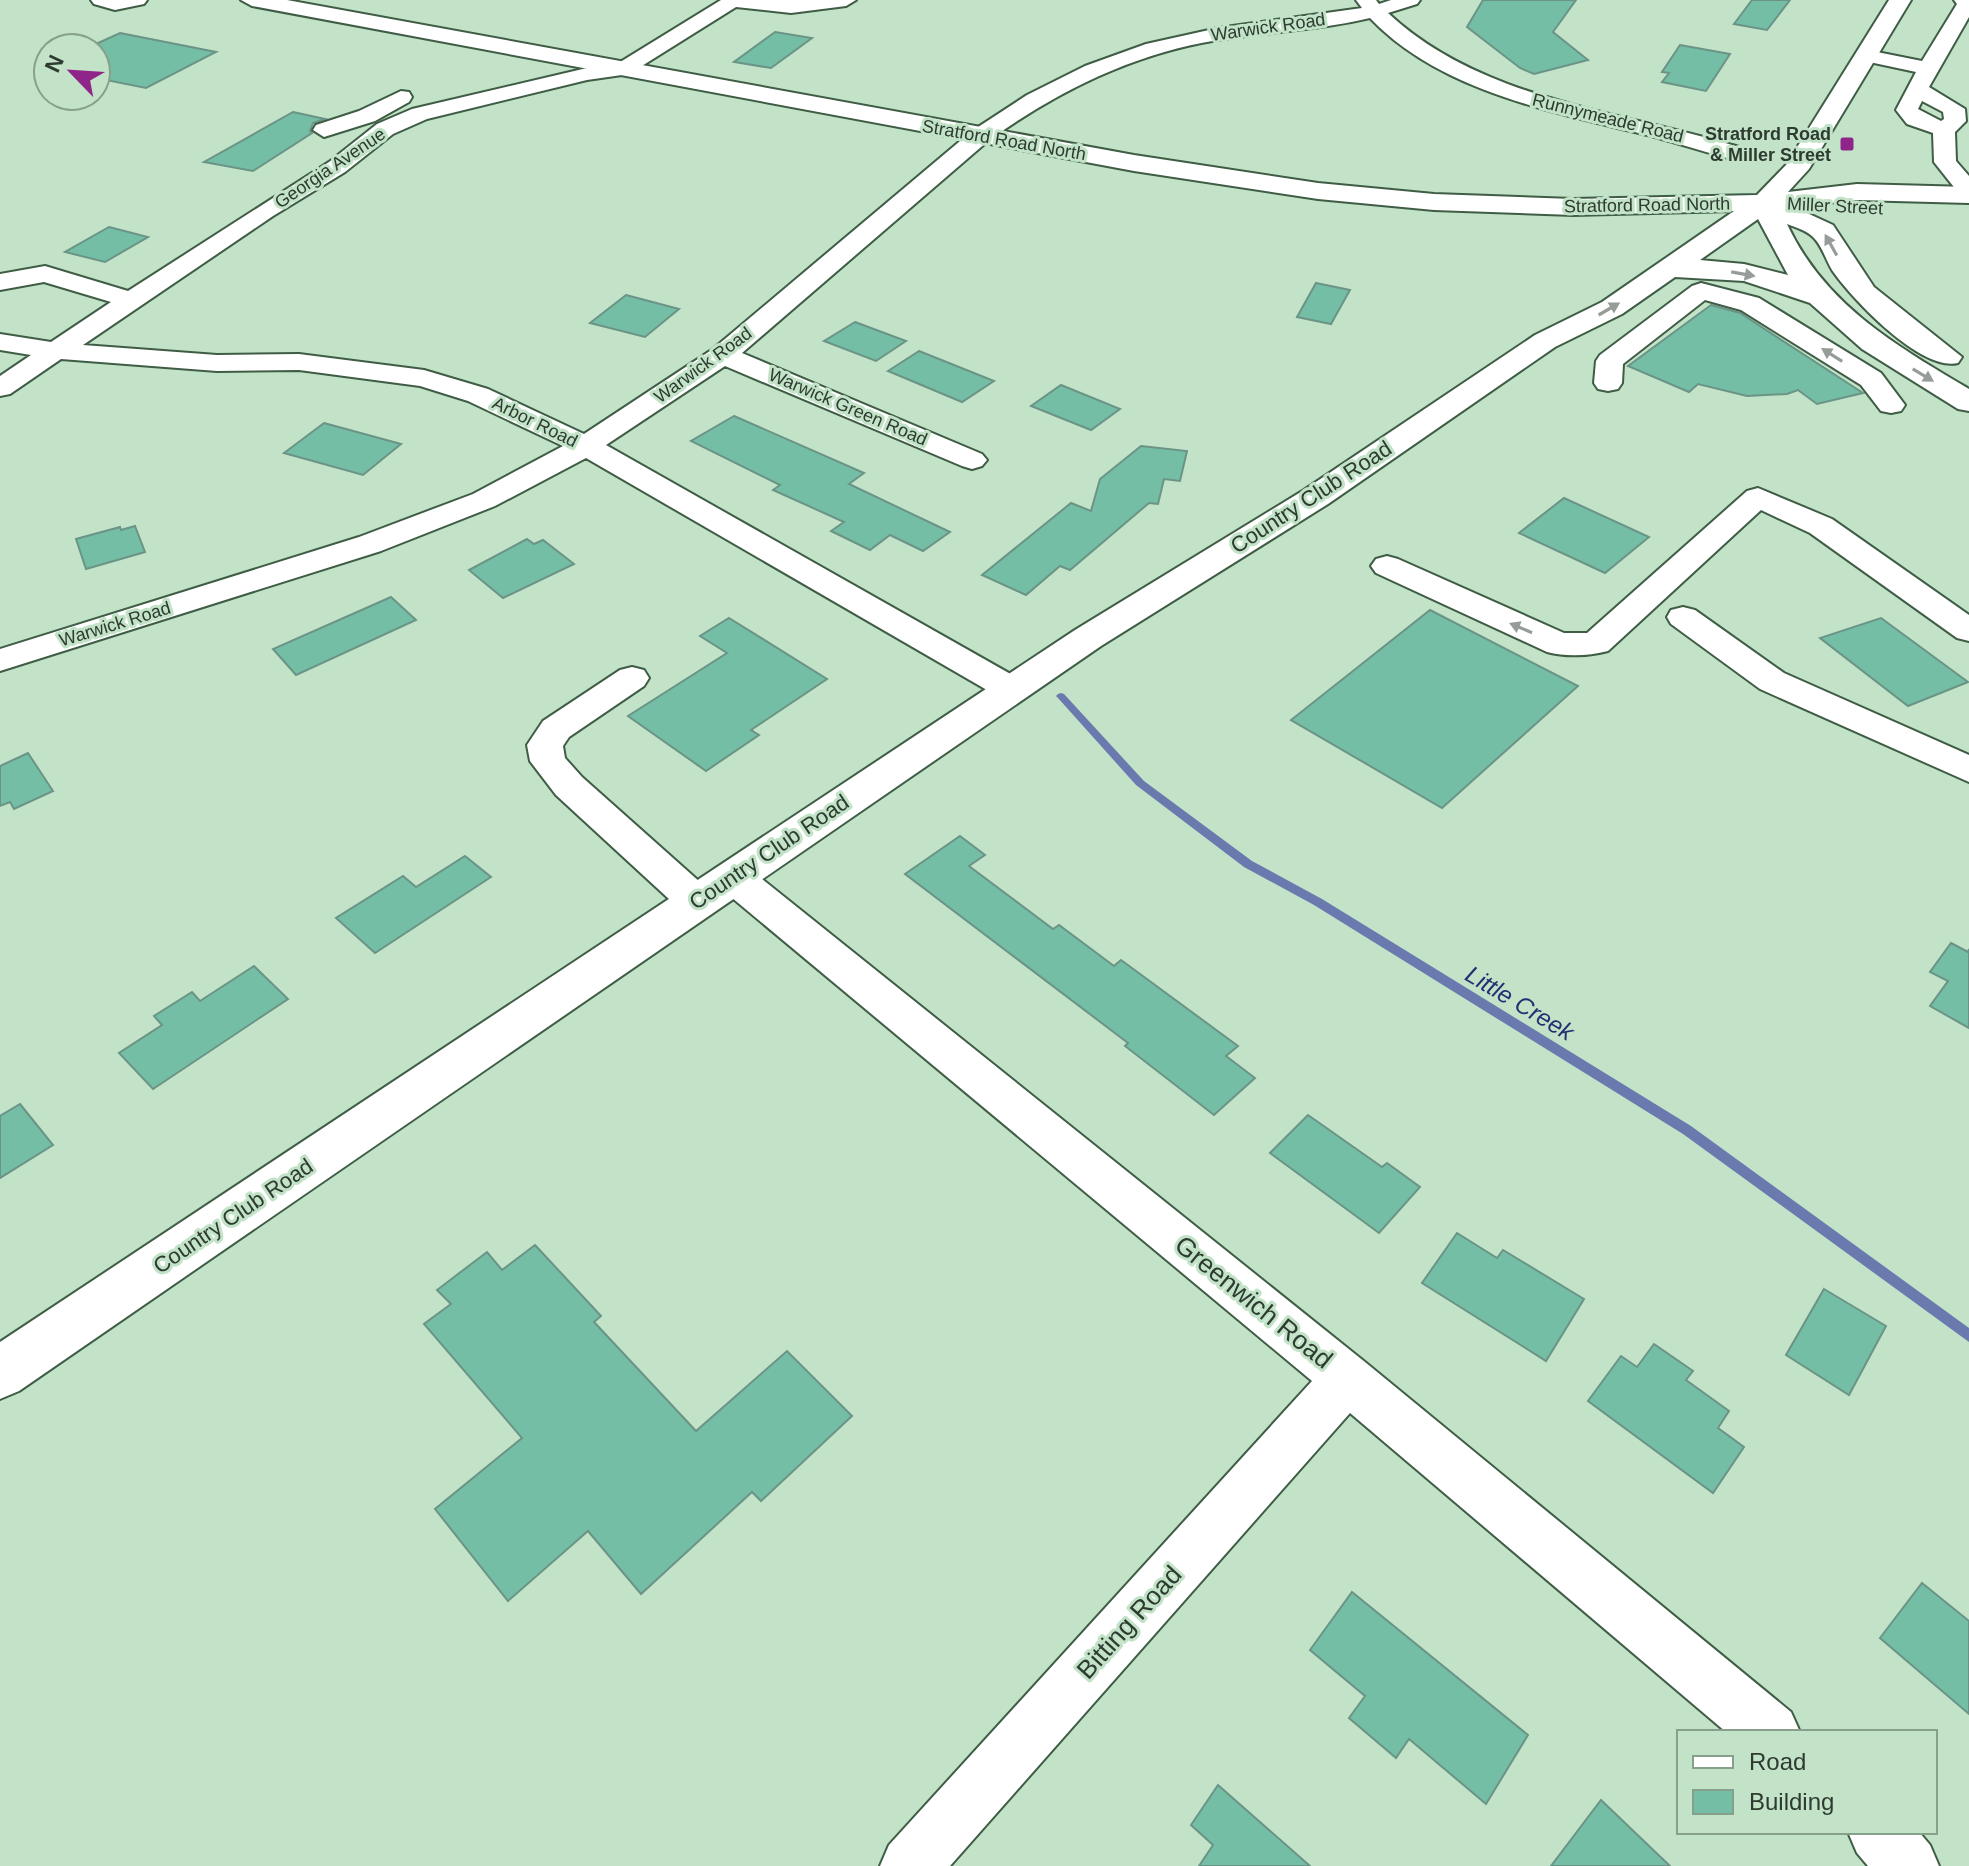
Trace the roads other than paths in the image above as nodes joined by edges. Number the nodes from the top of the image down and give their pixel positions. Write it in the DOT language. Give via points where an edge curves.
graph roads {
  1 [pos="101,0"];
  2 [pos="137,0"];
  3 [pos="252,0"];
  4 [pos="733,0"];
  5 [pos="846,0"];
  6 [pos="1410,0"];
  7 [pos="1423,0"];
  8 [pos="1900,0"];
  9 [pos="1964,0"];
  10 [pos="1370,5"];
  11 [pos="1867,56"];
  12 [pos="1441,63"];
  13 [pos="1928,68"];
  14 [pos="622,70"];
  15 [pos="451,106"];
  16 [pos="324,130"];
  17 [pos="980,136"];
  18 [pos="1731,152"];
  19 [pos="1969,193"];
  20 [pos="1764,203"];
  21 [pos="1573,207"];
  22 [pos="1969,211"];
  23 [pos="1641,233"];
  24 [pos="1672,233"];
  25 [pos="1668,269"];
  26 [pos="0,282"];
  27 [pos="1579,295"];
  28 [pos="1816,296"];
  29 [pos="132,300"];
  30 [pos="1545,341"];
  31 [pos="0,342"];
  32 [pos="56,351"];
  33 [pos="723,355"];
  34 [pos="1969,371"];
  35 [pos="1608,383"];
  36 [pos="0,388"];
  37 [pos="1969,402"];
  38 [pos="1891,405"];
  39 [pos="586,446"];
  40 [pos="972,460"];
  41 [pos="1387,566"];
  42 [pos="1683,617"];
  43 [pos="1969,631"];
  44 [pos="0,660"];
  45 [pos="632,678"];
  46 [pos="1011,689"];
  47 [pos="1969,770"];
  48 [pos="715,889"];
  49 [pos="0,1373"];
  50 [pos="1347,1379"];
  51 [pos="1769,1730"];
  52 [pos="1880,1834"];
  53 [pos="910,1866"];
  54 [pos="1909,1866"];
  1 -- 2 [label="street"];
  3 -- 14 [label="main road, Stratford Road North"];
  4 -- 5 [label="street" via="791,7"];
  4 -- 14 [label="street, Georgia Avenue"];
  6 -- 10 [label="street, Warwick Road"];
  7 -- 12 [label="street" via="1417,12 1421,29"];
  8 -- 11 [label="main road, Country Club Road"];
  9 -- 13 [label="street" via="1969,1"];
  10 -- 12 [label="street, Runnymeade Road"];
  10 -- 17 [label="street, Warwick Road" via="1127,56 1069,79"];
  11 -- 13 [label="street"];
  11 -- 20 [label="main road, Country Club Road" via="1796,169"];
  12 -- 18 [label="street, Runnymeade Road" via="1561,109"];
  13 -- 19 [label="street" via="1907,110 1915,119 1944,130 1945,162"];
  14 -- 15 [label="street, Georgia Avenue"];
  14 -- 17 [label="main road, Stratford Road North"];
  15 -- 16 [label="street" via="414,93"];
  15 -- 29 [label="street, Georgia Avenue" via="385,129 337,167"];
  17 -- 21 [label="main road, Stratford Road North" via="1296,188 1434,202"];
  17 -- 33 [label="street, Warwick Road"];
  19 -- 20 [label="main road, Miller Street" via="1857,192"];
  20 -- 21 [label="main road, Stratford Road North"];
  20 -- 22 [label="main road, Miller Street"];
  20 -- 24 [label="main road"];
  20 -- 25 [label="main road, Country Club Road"];
  20 -- 28 [label="main road" via="1793,266"];
  34 -- 20 [label="main road, one-way" via="1877,307 1853,280 1824,231"];
  21 -- 23 [label="main road" via="1617,219"];
  25 -- 28 [label="main road, one-way" via="1704,268 1766,278"];
  30 -- 25 [label="main road, Country Club Road, one-way" via="1612,308"];
  26 -- 29 [label="street" via="45,274"];
  27 -- 30 [label="main road, Country Club Road"];
  28 -- 37 [label="main road, one-way" via="1869,341"];
  29 -- 32 [label="street, Georgia Avenue"];
  30 -- 46 [label="main road, Country Club Road" via="1316,497"];
  31 -- 32 [label="street, Arbor Road"];
  32 -- 36 [label="street, Georgia Avenue"];
  32 -- 39 [label="street, Arbor Road" via="217,363 299,362 424,378 478,395"];
  33 -- 39 [label="street, Warwick Road"];
  33 -- 40 [label="street, Warwick Green Road"];
  38 -- 35 [label="street, one-way" via="1871,379 1750,304 1701,291 1610,361"];
  39 -- 44 [label="street, Warwick Road" via="484,500 370,544"];
  39 -- 46 [label="street, Arbor Road"];
  43 -- 41 [label="street, one-way" via="1821,526 1758,497 1596,643 1559,644"];
  42 -- 47 [label="street" via="1772,681"];
  45 -- 48 [label="street, Greenwich Road" via="556,729 545,745 548,761 569,786"];
  46 -- 48 [label="main road, Country Club Road"];
  48 -- 49 [label="main road, Country Club Road"];
  48 -- 50 [label="street, Greenwich Road"];
  50 -- 51 [label="street, Greenwich Road"];
  50 -- 53 [label="street, Bitting Road"];
  52 -- 54 [label="street"];
}
